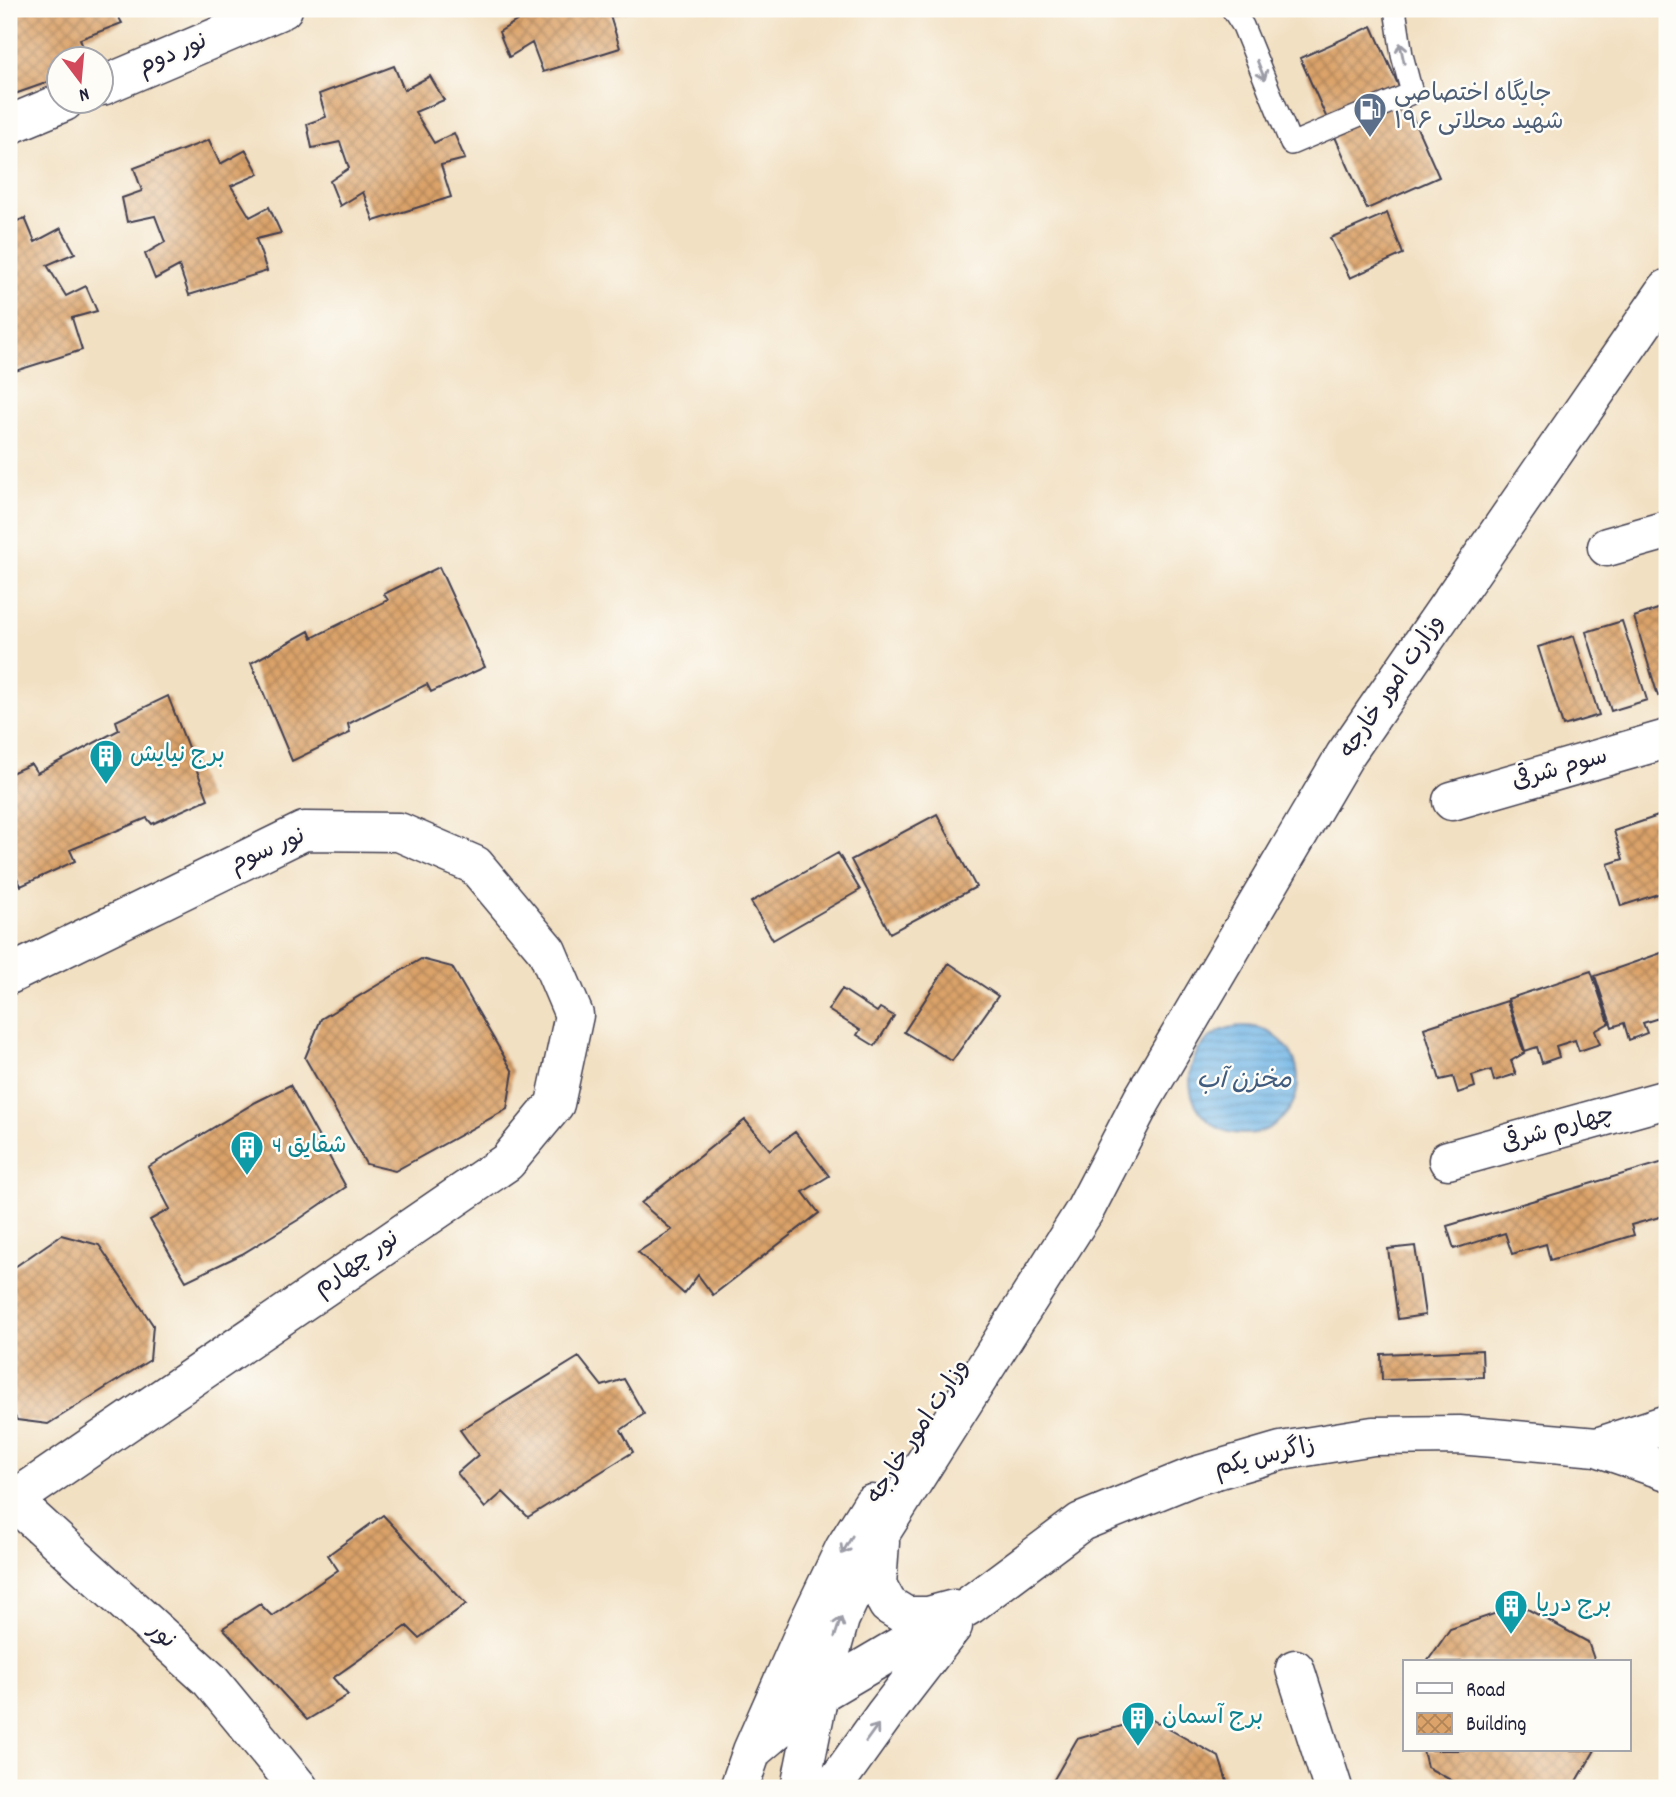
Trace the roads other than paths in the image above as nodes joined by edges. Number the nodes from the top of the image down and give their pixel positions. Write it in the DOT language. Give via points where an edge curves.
graph roads {
  1 [pos="283,9"];
  2 [pos="1232,9"];
  3 [pos="1395,9"];
  4 [pos="116,80"];
  5 [pos="46,110"];
  6 [pos="9,125"];
  7 [pos="1667,289"];
  8 [pos="1667,530"];
  9 [pos="1607,547"];
  10 [pos="1667,739"];
  11 [pos="1452,801"];
  12 [pos="547,951"];
  13 [pos="9,975"];
  14 [pos="1667,1099"];
  15 [pos="1142,1100"];
  16 [pos="1448,1160"];
  17 [pos="1667,1424"];
  18 [pos="1597,1447"];
  19 [pos="1667,1471"];
  20 [pos="10,1499"];
  21 [pos="880,1534"];
  22 [pos="970,1605"];
  23 [pos="1295,1669"];
  24 [pos="819,1694"];
  25 [pos="752,1751"];
  26 [pos="299,1788"];
  27 [pos="739,1788"];
  28 [pos="800,1788"];
  29 [pos="832,1788"];
  30 [pos="1333,1788"];
  1 -- 4 [label="main road, نور دوم"];
  2 -- 3 [label="lane, one-way" via="1291,144 1412,93"];
  5 -- 6 [label="main road"];
  7 -- 15 [label="main road, وزارت امور خارجه" via="1346,755"];
  8 -- 9 [label="main road"];
  10 -- 11 [label="main road, سوم شرقی"];
  12 -- 13 [label="main road, نور سوم" via="475,865 399,832 304,831"];
  12 -- 20 [label="main road, نور چهارم" via="574,1015 555,1104 507,1161"];
  14 -- 16 [label="main road, چهارم شرقی"];
  15 -- 21 [label="main road, وزارت امور خارجه" via="1084,1210"];
  15 -- 25 [label="main road, وزارت امور خارجه, one-way" via="1063,1211 844,1549"];
  17 -- 18 [label="main road, زاگرس یکم"];
  18 -- 19 [label="main road, زاگرس یکم"];
  18 -- 22 [label="main road, زاگرس یکم" via="1435,1435 1373,1436 1281,1451 1192,1477 1082,1522"];
  20 -- 26 [label="main road, نور" via="210,1680"];
  21 -- 22 [label="main road" via="877,1585 888,1605 906,1616 928,1616"];
  24 -- 21 [label="main road, وزارت امور خارجه, one-way" via="840,1619"];
  22 -- 24 [label="main road"];
  29 -- 22 [label="main road, one-way"];
  23 -- 30 [label="main road"];
  24 -- 25 [label="main road"];
  24 -- 28 [label="main road, وزارت امور خارجه"];
  25 -- 27 [label="main road, وزارت امور خارجه"];
}
